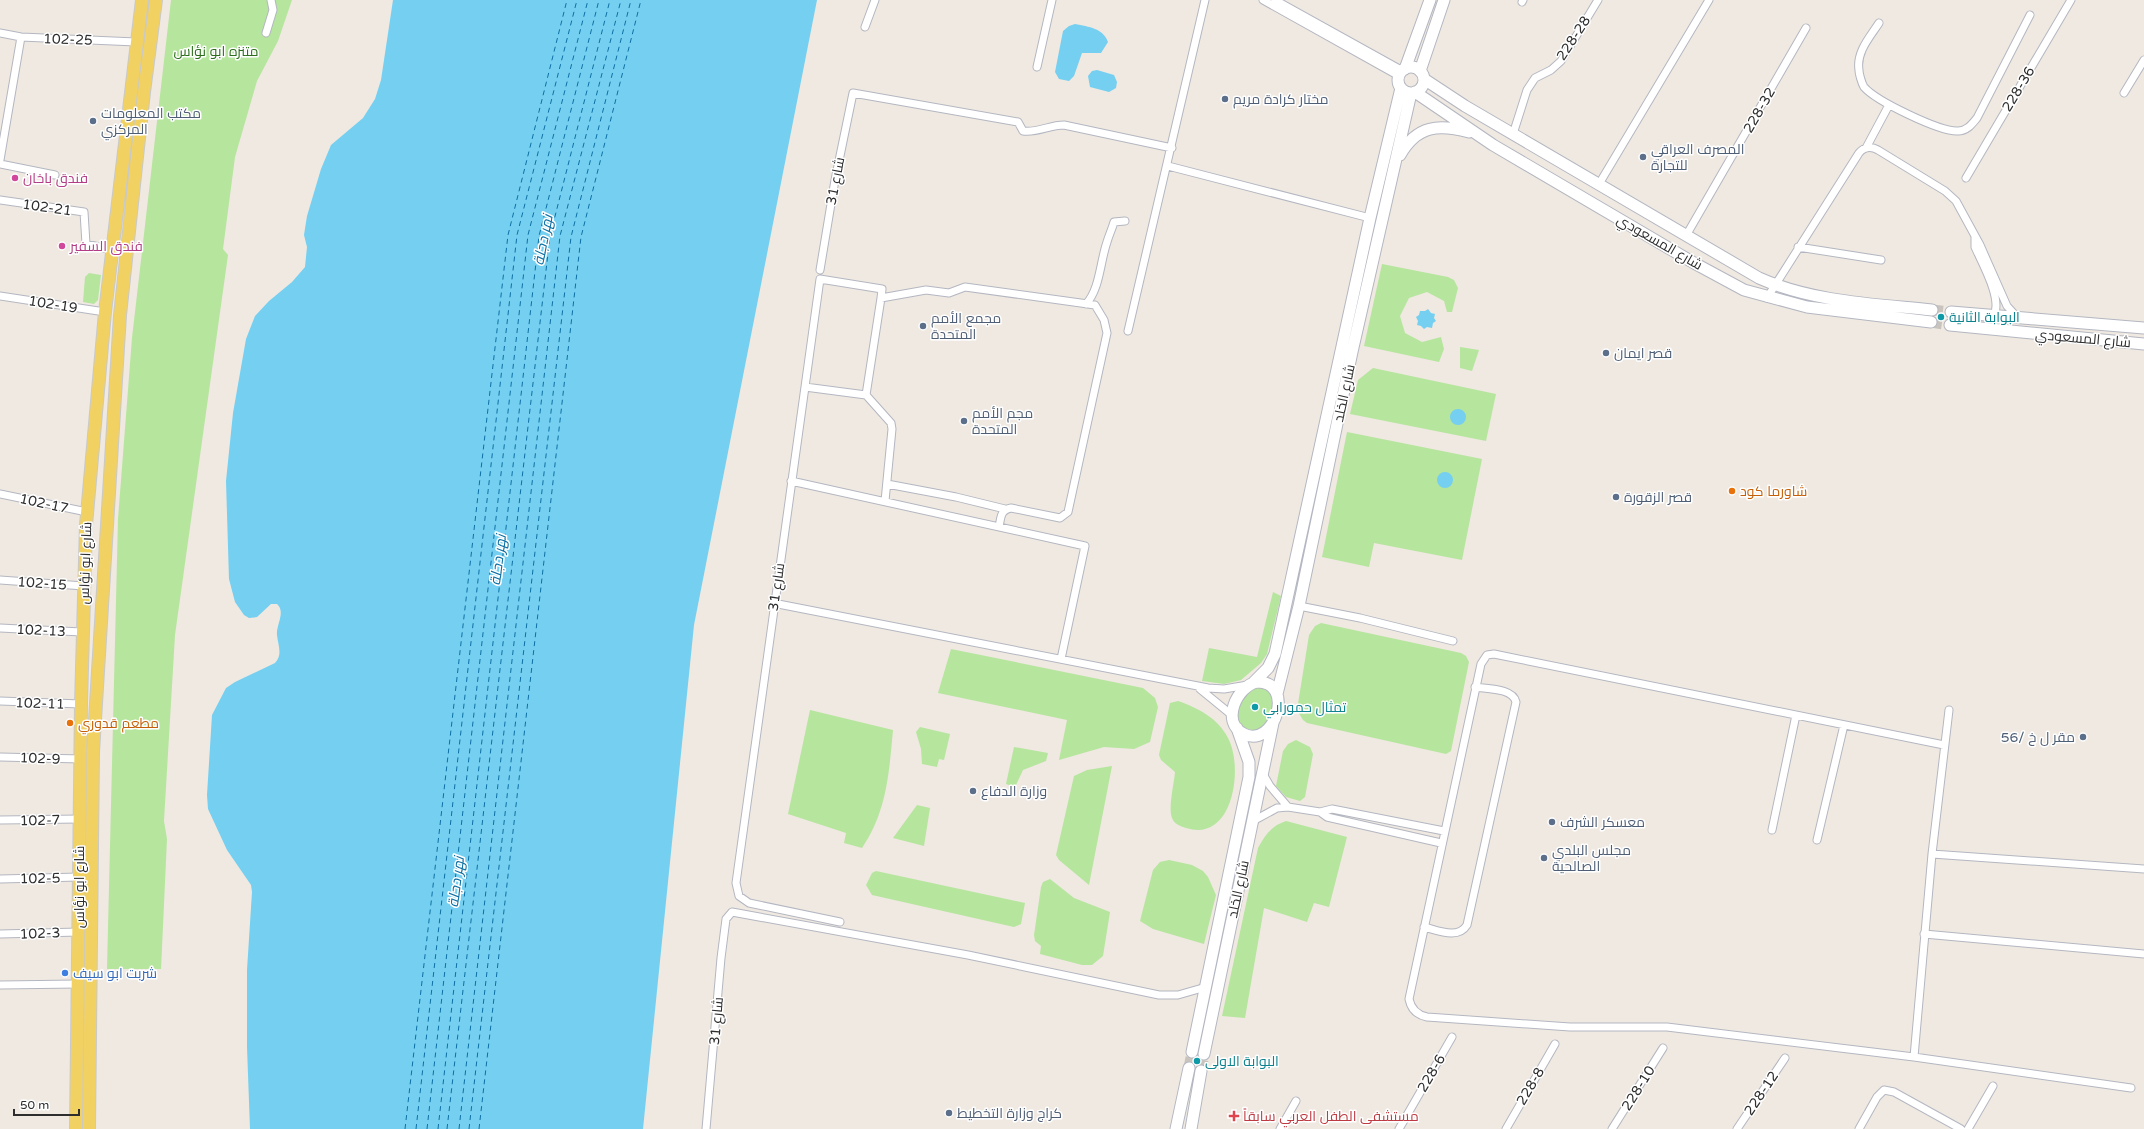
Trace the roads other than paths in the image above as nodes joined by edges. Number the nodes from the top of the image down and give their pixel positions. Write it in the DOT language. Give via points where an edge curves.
graph roads {
  1 [pos="142,0"];
  2 [pos="156,0"];
  3 [pos="271,0"];
  4 [pos="875,0"];
  5 [pos="1052,0"];
  6 [pos="1205,0"];
  7 [pos="1263,0"];
  8 [pos="1275,0"];
  9 [pos="1430,0"];
  10 [pos="1444,0"];
  11 [pos="1598,0"];
  12 [pos="1709,0"];
  13 [pos="2071,0"];
  14 [pos="2030,15"];
  15 [pos="1879,23"];
  16 [pos="865,27"];
  17 [pos="1806,28"];
  18 [pos="0,33"];
  19 [pos="266,33"];
  20 [pos="21,37"];
  21 [pos="136,42"];
  22 [pos="2144,60"];
  23 [pos="1037,67"];
  24 [pos="1402,72"];
  25 [pos="1422,75"];
  26 [pos="1409,91"];
  27 [pos="2124,93"];
  28 [pos="1889,105"];
  29 [pos="1478,134"];
  30 [pos="1513,134"];
  31 [pos="1172,148"];
  32 [pos="1866,148"];
  33 [pos="0,160"];
  34 [pos="1397,160"];
  35 [pos="0,164"];
  36 [pos="1168,166"];
  37 [pos="55,175"];
  38 [pos="1966,178"];
  39 [pos="1599,184"];
  40 [pos="0,200"];
  41 [pos="1370,218"];
  42 [pos="1125,221"];
  43 [pos="1687,234"];
  44 [pos="1975,237"];
  45 [pos="1798,247"];
  46 [pos="112,250"];
  47 [pos="1881,260"];
  48 [pos="820,270"];
  49 [pos="1774,285"];
  50 [pos="0,296"];
  51 [pos="881,298"];
  52 [pos="1767,298"];
  53 [pos="1086,304"];
  54 [pos="1932,310"];
  55 [pos="105,312"];
  56 [pos="1951,312"];
  57 [pos="1993,317"];
  58 [pos="2019,319"];
  59 [pos="1931,322"];
  60 [pos="1950,325"];
  61 [pos="2144,328"];
  62 [pos="1128,331"];
  63 [pos="2144,344"];
  64 [pos="805,387"];
  65 [pos="866,395"];
  66 [pos="791,481"];
  67 [pos="887,484"];
  68 [pos="0,494"];
  69 [pos="885,501"];
  70 [pos="1005,509"];
  71 [pos="87,512"];
  72 [pos="999,527"];
  73 [pos="0,580"];
  74 [pos="84,586"];
  75 [pos="774,603"];
  76 [pos="1299,606"];
  77 [pos="0,628"];
  78 [pos="82,632"];
  79 [pos="1452,641"];
  80 [pos="1061,659"];
  81 [pos="1251,684"];
  82 [pos="1192,685"];
  83 [pos="1475,687"];
  84 [pos="1277,694"];
  85 [pos="0,701"];
  86 [pos="80,704"];
  87 [pos="1949,710"];
  88 [pos="1796,715"];
  89 [pos="1233,716"];
  90 [pos="1273,723"];
  91 [pos="1844,725"];
  92 [pos="1238,728"];
  93 [pos="1944,745"];
  94 [pos="0,757"];
  95 [pos="81,759"];
  96 [pos="1263,774"];
  97 [pos="1288,807"];
  98 [pos="1320,812"];
  99 [pos="0,820"];
  100 [pos="80,820"];
  101 [pos="1253,821"];
  102 [pos="1772,830"];
  103 [pos="1444,831"];
  104 [pos="1818,840"];
  105 [pos="1441,843"];
  106 [pos="1932,854"];
  107 [pos="2144,869"];
  108 [pos="79,877"];
  109 [pos="0,879"];
  110 [pos="1233,881"];
  111 [pos="840,922"];
  112 [pos="1424,927"];
  113 [pos="79,932"];
  114 [pos="0,934"];
  115 [pos="1924,934"];
  116 [pos="2144,954"];
  117 [pos="78,984"];
  118 [pos="0,985"];
  119 [pos="1206,987"];
  120 [pos="1452,1037"];
  121 [pos="1555,1044"];
  122 [pos="1663,1048"];
  123 [pos="1192,1052"];
  124 [pos="1204,1054"];
  125 [pos="1914,1057"];
  126 [pos="1785,1058"];
  127 [pos="1189,1068"];
  128 [pos="1201,1071"];
  129 [pos="1993,1086"];
  130 [pos="2131,1088"];
  131 [pos="1296,1101"];
  132 [pos="76,1129"];
  133 [pos="89,1129"];
  134 [pos="706,1129"];
  135 [pos="1176,1129"];
  136 [pos="1191,1129"];
  137 [pos="1280,1129"];
  138 [pos="1399,1129"];
  139 [pos="1506,1129"];
  140 [pos="1612,1129"];
  141 [pos="1737,1129"];
  142 [pos="1859,1129"];
  143 [pos="1962,1129"];
  144 [pos="1968,1129"];
  1 -- 21 [label="main road, شارع ابو نؤاس"];
  2 -- 133 [label="main road, شارع ابو نؤاس" via="120,315 95,720"];
  3 -- 19 [label="street" via="273,10"];
  4 -- 16 [label="street"];
  5 -- 23 [label="street"];
  6 -- 31 [label="street"];
  7 -- 24 [label="street"];
  8 -- 24 [label="street"];
  9 -- 24 [label="main road"];
  10 -- 25 [label="main road"];
  11 -- 30 [label="street, 228-28" via="1561,61 1551,70 1534,78 1527,90"];
  12 -- 39 [label="street"];
  13 -- 38 [label="street, 228-36"];
  14 -- 28 [label="street" via="1977,118 1968,128 1958,131 1945,129"];
  15 -- 28 [label="street" via="1861,52 1858,69 1864,86"];
  17 -- 43 [label="street, 228-32"];
  18 -- 20 [label="street, 102-25"];
  20 -- 21 [label="street, 102-25"];
  20 -- 33 [label="street"];
  21 -- 46 [label="main road, شارع ابو نؤاس"];
  22 -- 27 [label="street"];
  24 -- 25 [label="main road" via="1413,68"];
  24 -- 26 [label="main road" via="1399,82"];
  25 -- 26 [label="main road" via="1422,87"];
  25 -- 30 [label="main road, شارع المسعودي"];
  26 -- 29 [label="main road, شارع المسعودي"];
  26 -- 34 [label="main road, شارع الخلد"];
  26 -- 41 [label="main road, شارع الخلد"];
  28 -- 32 [label="street"];
  29 -- 34 [label="main road" via="1456,128 1432,128 1413,137"];
  29 -- 52 [label="main road, شارع المسعودي" via="1694,263 1744,290"];
  30 -- 39 [label="main road, شارع المسعودي"];
  31 -- 36 [label="street"];
  31 -- 48 [label="street, شارع 31" via="1064,125 1054,125 1034,132 1023,130 1018,122 853,93"];
  32 -- 44 [label="street" via="1874,148 1951,196"];
  32 -- 45 [label="street" via="1859,153"];
  34 -- 76 [label="main road, شارع الخلد" via="1351,360"];
  35 -- 37 [label="street"];
  36 -- 41 [label="street"];
  36 -- 62 [label="street"];
  39 -- 43 [label="main road, شارع المسعودي"];
  40 -- 46 [label="street, 102-21" via="84,212 86,244"];
  41 -- 81 [label="main road, شارع الخلد" via="1275,654 1268,668"];
  42 -- 53 [label="street" via="1114,222 1093,292"];
  43 -- 49 [label="main road, شارع المسعودي" via="1746,271"];
  44 -- 57 [label="street" via="1976,247 1997,300 1997,310"];
  44 -- 58 [label="street" via="2007,306"];
  45 -- 47 [label="street"];
  45 -- 49 [label="street"];
  46 -- 55 [label="main road, شارع ابو نؤاس"];
  49 -- 52 [label="street"];
  49 -- 54 [label="main road, شارع المسعودي" via="1801,294 1829,299"];
  50 -- 55 [label="street, 102-19"];
  51 -- 53 [label="street" via="926,290 949,293 965,287"];
  51 -- 64 [label="street, شارع 31" via="882,289 820,279"];
  51 -- 65 [label="street"];
  52 -- 59 [label="main road, شارع المسعودي" via="1807,307"];
  53 -- 70 [label="street" via="1095,305 1104,320 1107,333 1068,512 1060,518"];
  55 -- 71 [label="main road, شارع ابو نؤاس"];
  56 -- 57 [label="main road, شارع المسعودي"];
  57 -- 58 [label="main road, شارع المسعودي"];
  58 -- 61 [label="main road, شارع المسعودي"];
  60 -- 63 [label="main road, شارع المسعودي"];
  64 -- 65 [label="street"];
  64 -- 66 [label="street, شارع 31"];
  65 -- 67 [label="street" via="891,423"];
  66 -- 69 [label="street"];
  66 -- 75 [label="street, شارع 31"];
  67 -- 69 [label="street"];
  67 -- 70 [label="street"];
  68 -- 71 [label="street, 102-17"];
  69 -- 72 [label="street"];
  70 -- 72 [label="street" via="1001,513"];
  71 -- 74 [label="main road, شارع ابو نؤاس"];
  72 -- 80 [label="street" via="1085,546"];
  73 -- 74 [label="street, 102-15"];
  74 -- 78 [label="main road, شارع ابو نؤاس"];
  75 -- 80 [label="street"];
  75 -- 111 [label="street, شارع 31" via="736,883 740,896 749,903"];
  76 -- 79 [label="street"];
  76 -- 84 [label="main road, شارع الخلد"];
  77 -- 78 [label="street, 102-13"];
  78 -- 86 [label="main road, شارع ابو نؤاس"];
  80 -- 82 [label="street"];
  81 -- 82 [label="street" via="1215,690"];
  81 -- 84 [label="main road" via="1266,683 1272,686"];
  81 -- 89 [label="main road" via="1236,700"];
  82 -- 89 [label="street" via="1210,695"];
  83 -- 88 [label="street" via="1482,660 1487,655 1494,654"];
  83 -- 103 [label="street"];
  83 -- 112 [label="street" via="1511,694 1516,702 1467,925 1455,933"];
  84 -- 90 [label="main road" via="1278,707"];
  85 -- 86 [label="street, 102-11"];
  86 -- 95 [label="main road, شارع ابو نؤاس"];
  87 -- 93 [label="street"];
  88 -- 91 [label="street"];
  88 -- 102 [label="street"];
  89 -- 92 [label="main road"];
  90 -- 92 [label="main road" via="1254,736 1245,734"];
  90 -- 96 [label="main road, شارع الخلد"];
  91 -- 93 [label="street"];
  91 -- 104 [label="street"];
  92 -- 110 [label="main road, شارع الخلد" via="1249,762 1249,777"];
  93 -- 106 [label="street"];
  94 -- 95 [label="street, 102-9"];
  95 -- 100 [label="main road, شارع ابو نؤاس"];
  96 -- 97 [label="street"];
  96 -- 101 [label="main road, شارع الخلد"];
  97 -- 98 [label="street"];
  97 -- 101 [label="street" via="1277,808"];
  98 -- 103 [label="street" via="1332,809"];
  98 -- 105 [label="street" via="1327,817"];
  99 -- 100 [label="street, 102-7"];
  100 -- 108 [label="main road, شارع ابو نؤاس"];
  101 -- 110 [label="main road, شارع الخلد"];
  103 -- 105 [label="street"];
  105 -- 112 [label="street"];
  106 -- 107 [label="street"];
  106 -- 115 [label="street"];
  108 -- 109 [label="street, 102-5"];
  108 -- 113 [label="main road, شارع ابو نؤاس"];
  110 -- 119 [label="main road, شارع الخلد"];
  110 -- 124 [label="main road, شارع الخلد"];
  112 -- 125 [label="street" via="1410,999 1414,1011 1422,1016 1570,1027 1667,1027"];
  113 -- 114 [label="street, 102-3"];
  113 -- 117 [label="main road, شارع ابو نؤاس"];
  115 -- 116 [label="street"];
  115 -- 125 [label="street"];
  117 -- 118 [label="street"];
  117 -- 132 [label="main road, شارع ابو نؤاس"];
  119 -- 123 [label="main road, شارع الخلد"];
  119 -- 134 [label="street, شارع 31" via="1178,995 1159,995 968,955 735,912 726,919"];
  120 -- 138 [label="street, 228-6"];
  121 -- 139 [label="street, 228-8"];
  122 -- 140 [label="street, 228-10"];
  125 -- 130 [label="street"];
  126 -- 141 [label="street, 228-12"];
  127 -- 135 [label="main road"];
  128 -- 136 [label="main road"];
  129 -- 144 [label="street"];
  131 -- 137 [label="street"];
  142 -- 143 [label="street" via="1877,1097 1884,1090 1894,1092"];
}
